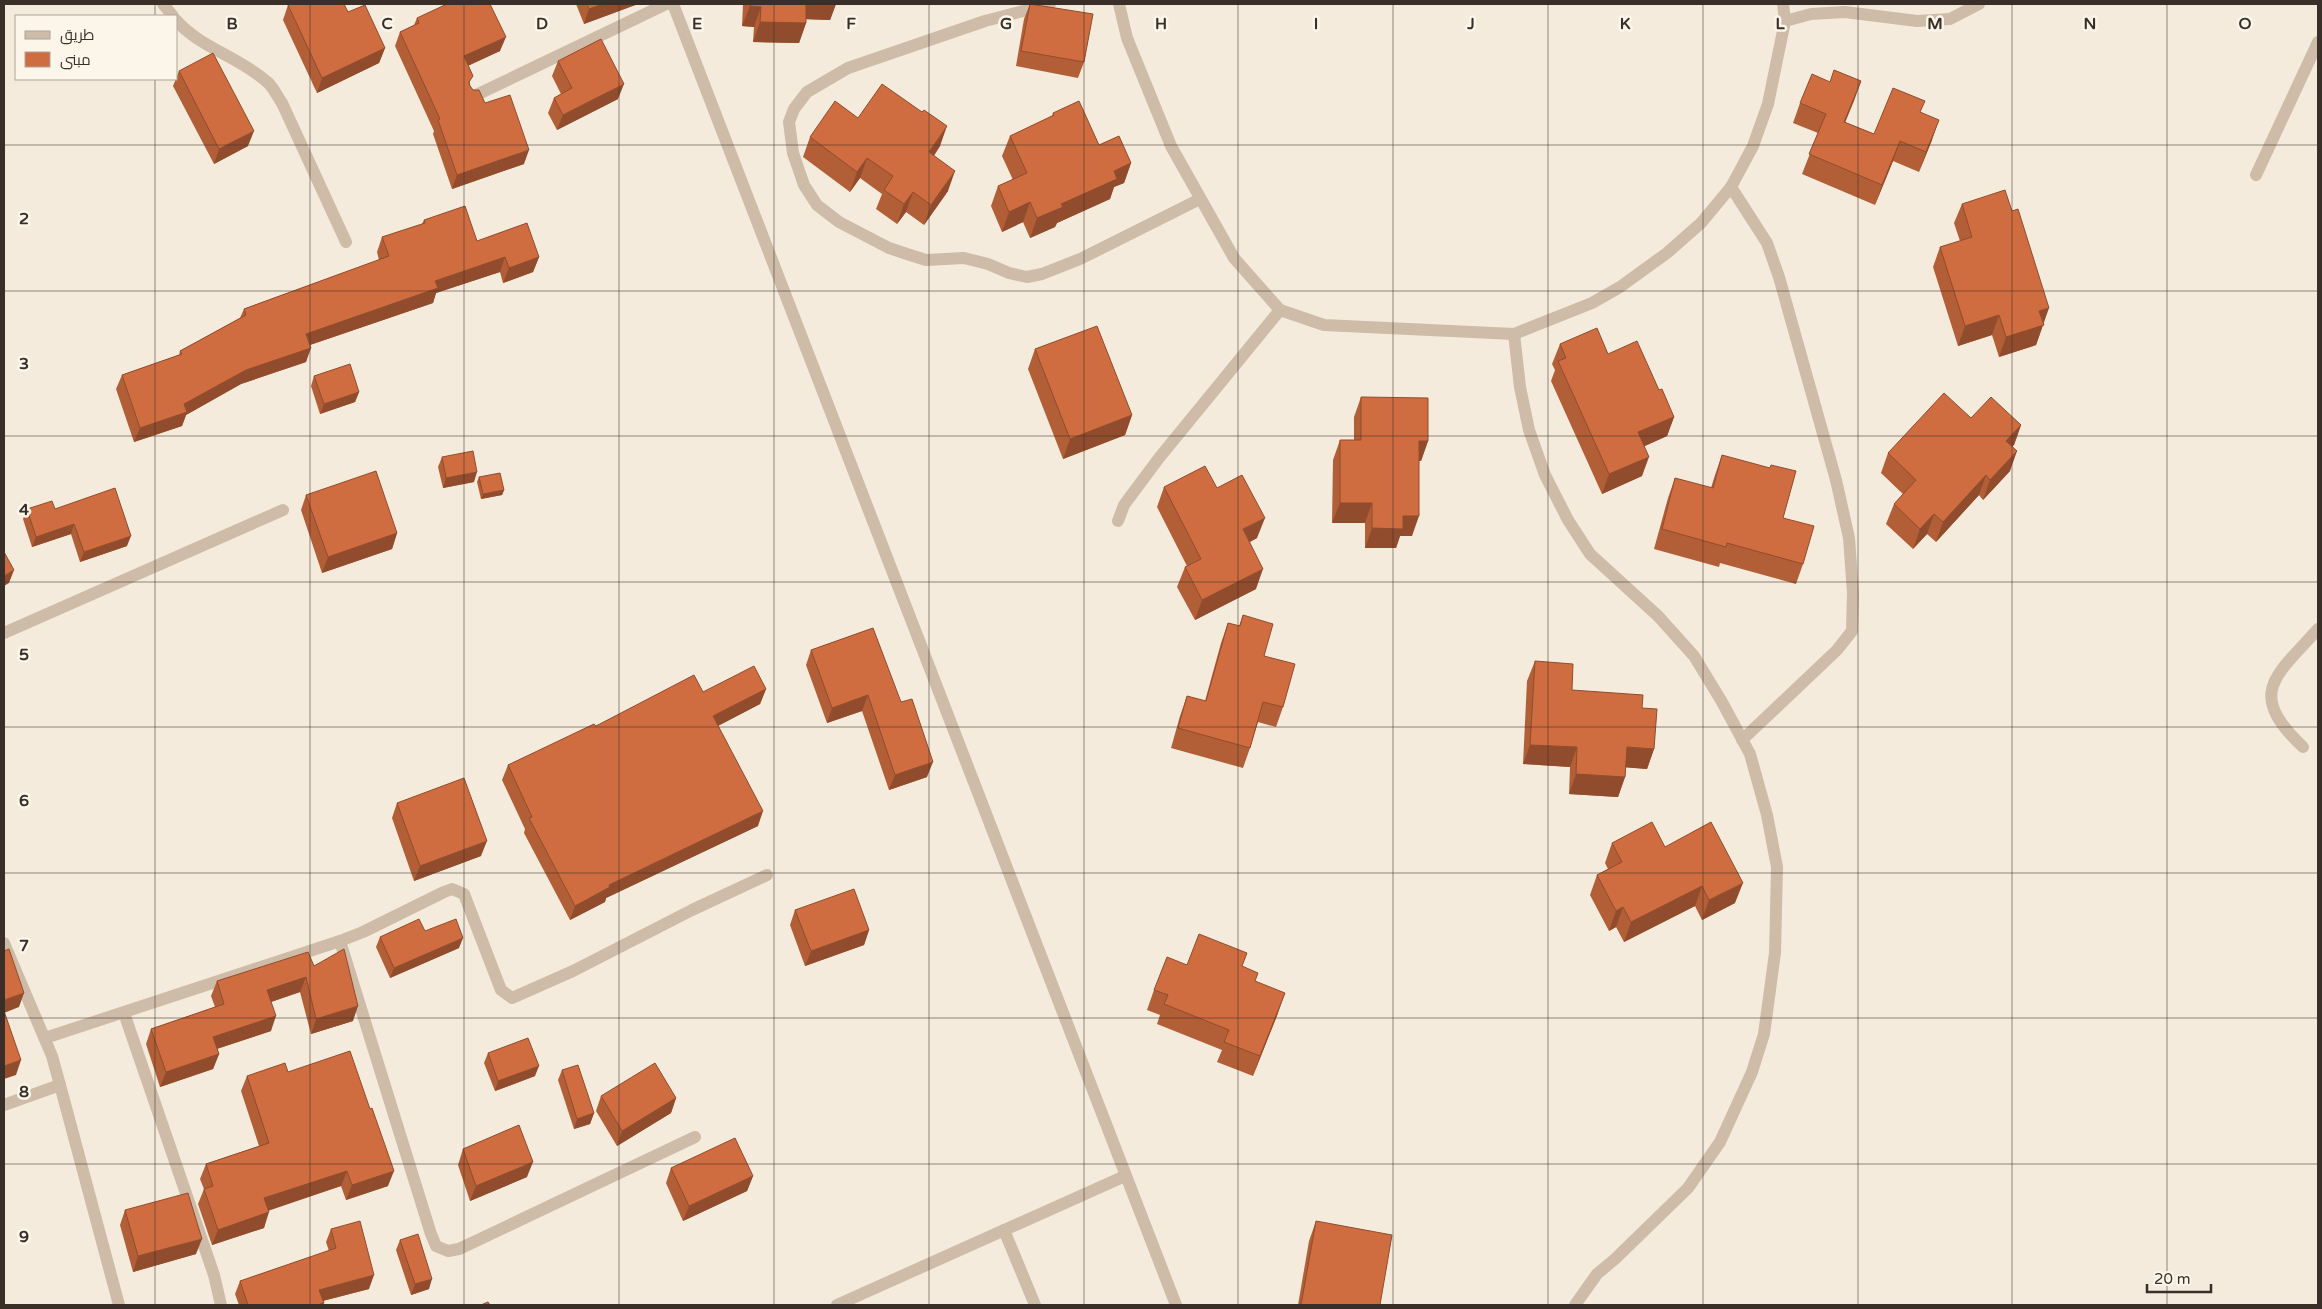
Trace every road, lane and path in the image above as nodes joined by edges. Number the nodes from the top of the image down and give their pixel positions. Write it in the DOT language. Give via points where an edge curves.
graph roads {
  1 [pos="163,4"];
  2 [pos="666,4"];
  3 [pos="673,4"];
  4 [pos="1050,4"];
  5 [pos="1119,4"];
  6 [pos="1783,4"];
  7 [pos="1979,4"];
  8 [pos="173,15"];
  9 [pos="178,22"];
  10 [pos="1785,22"];
  11 [pos="2318,42"];
  12 [pos="472,97"];
  13 [pos="2256,175"];
  14 [pos="1731,187"];
  15 [pos="1200,199"];
  16 [pos="346,242"];
  17 [pos="1280,310"];
  18 [pos="1514,334"];
  19 [pos="283,510"];
  20 [pos="1118,521"];
  21 [pos="2318,629"];
  22 [pos="4,633"];
  23 [pos="1742,740"];
  24 [pos="2303,747"];
  25 [pos="767,874"];
  26 [pos="340,941"];
  27 [pos="4,943"];
  28 [pos="124,1013"];
  29 [pos="45,1038"];
  30 [pos="60,1085"];
  31 [pos="4,1105"];
  32 [pos="695,1137"];
  33 [pos="1125,1176"];
  34 [pos="1004,1230"];
  35 [pos="120,1305"];
  36 [pos="221,1305"];
  37 [pos="837,1305"];
  38 [pos="1035,1305"];
  39 [pos="1176,1305"];
  40 [pos="1575,1305"];
  1 -- 8 [label="street"];
  2 -- 12 [label="street"];
  3 -- 33 [label="street"];
  4 -- 15 [label="street" via="985,21 848,68 807,92 794,108 789,122 793,153 801,177 817,205 839,222 910,256 926,260 964,258 1027,277 1080,258"];
  5 -- 15 [label="street" via="1127,38 1171,146"];
  6 -- 10 [label="street"];
  7 -- 10 [label="street" via="1950,19 1917,21 1845,12 1811,14"];
  9 -- 16 [label="street" via="185,30 268,82 282,103"];
  10 -- 14 [label="street" via="1768,104 1753,146"];
  11 -- 13 [label="street"];
  14 -- 18 [label="street" via="1701,223 1620,287 1592,304"];
  14 -- 23 [label="street" via="1767,243 1780,276 1847,528 1853,593 1852,631 1837,650"];
  15 -- 17 [label="street" via="1234,258"];
  17 -- 18 [label="street" via="1324,325"];
  17 -- 20 [label="street" via="1159,458 1124,505"];
  18 -- 23 [label="street" via="1529,430 1545,475 1568,520 1590,554 1658,616 1694,656"];
  19 -- 22 [label="street"];
  21 -- 24 [label="street" via="2273,682 2269,698 2287,732"];
  23 -- 40 [label="street" via="1750,754 1767,815 1777,867 1775,953 1764,1034 1752,1072 1720,1142 1688,1188 1597,1274"];
  25 -- 26 [label="street" via="512,998 501,990 464,894 458,890 444,892"];
  26 -- 28 [label="street"];
  26 -- 32 [label="street" via="436,1246 448,1251 459,1250"];
  27 -- 29 [label="street"];
  28 -- 29 [label="street"];
  28 -- 36 [label="street" via="214,1275"];
  29 -- 30 [label="street"];
  30 -- 31 [label="street"];
  30 -- 35 [label="street"];
  33 -- 34 [label="street"];
  33 -- 39 [label="street"];
  34 -- 37 [label="street"];
  34 -- 38 [label="street"];
}
